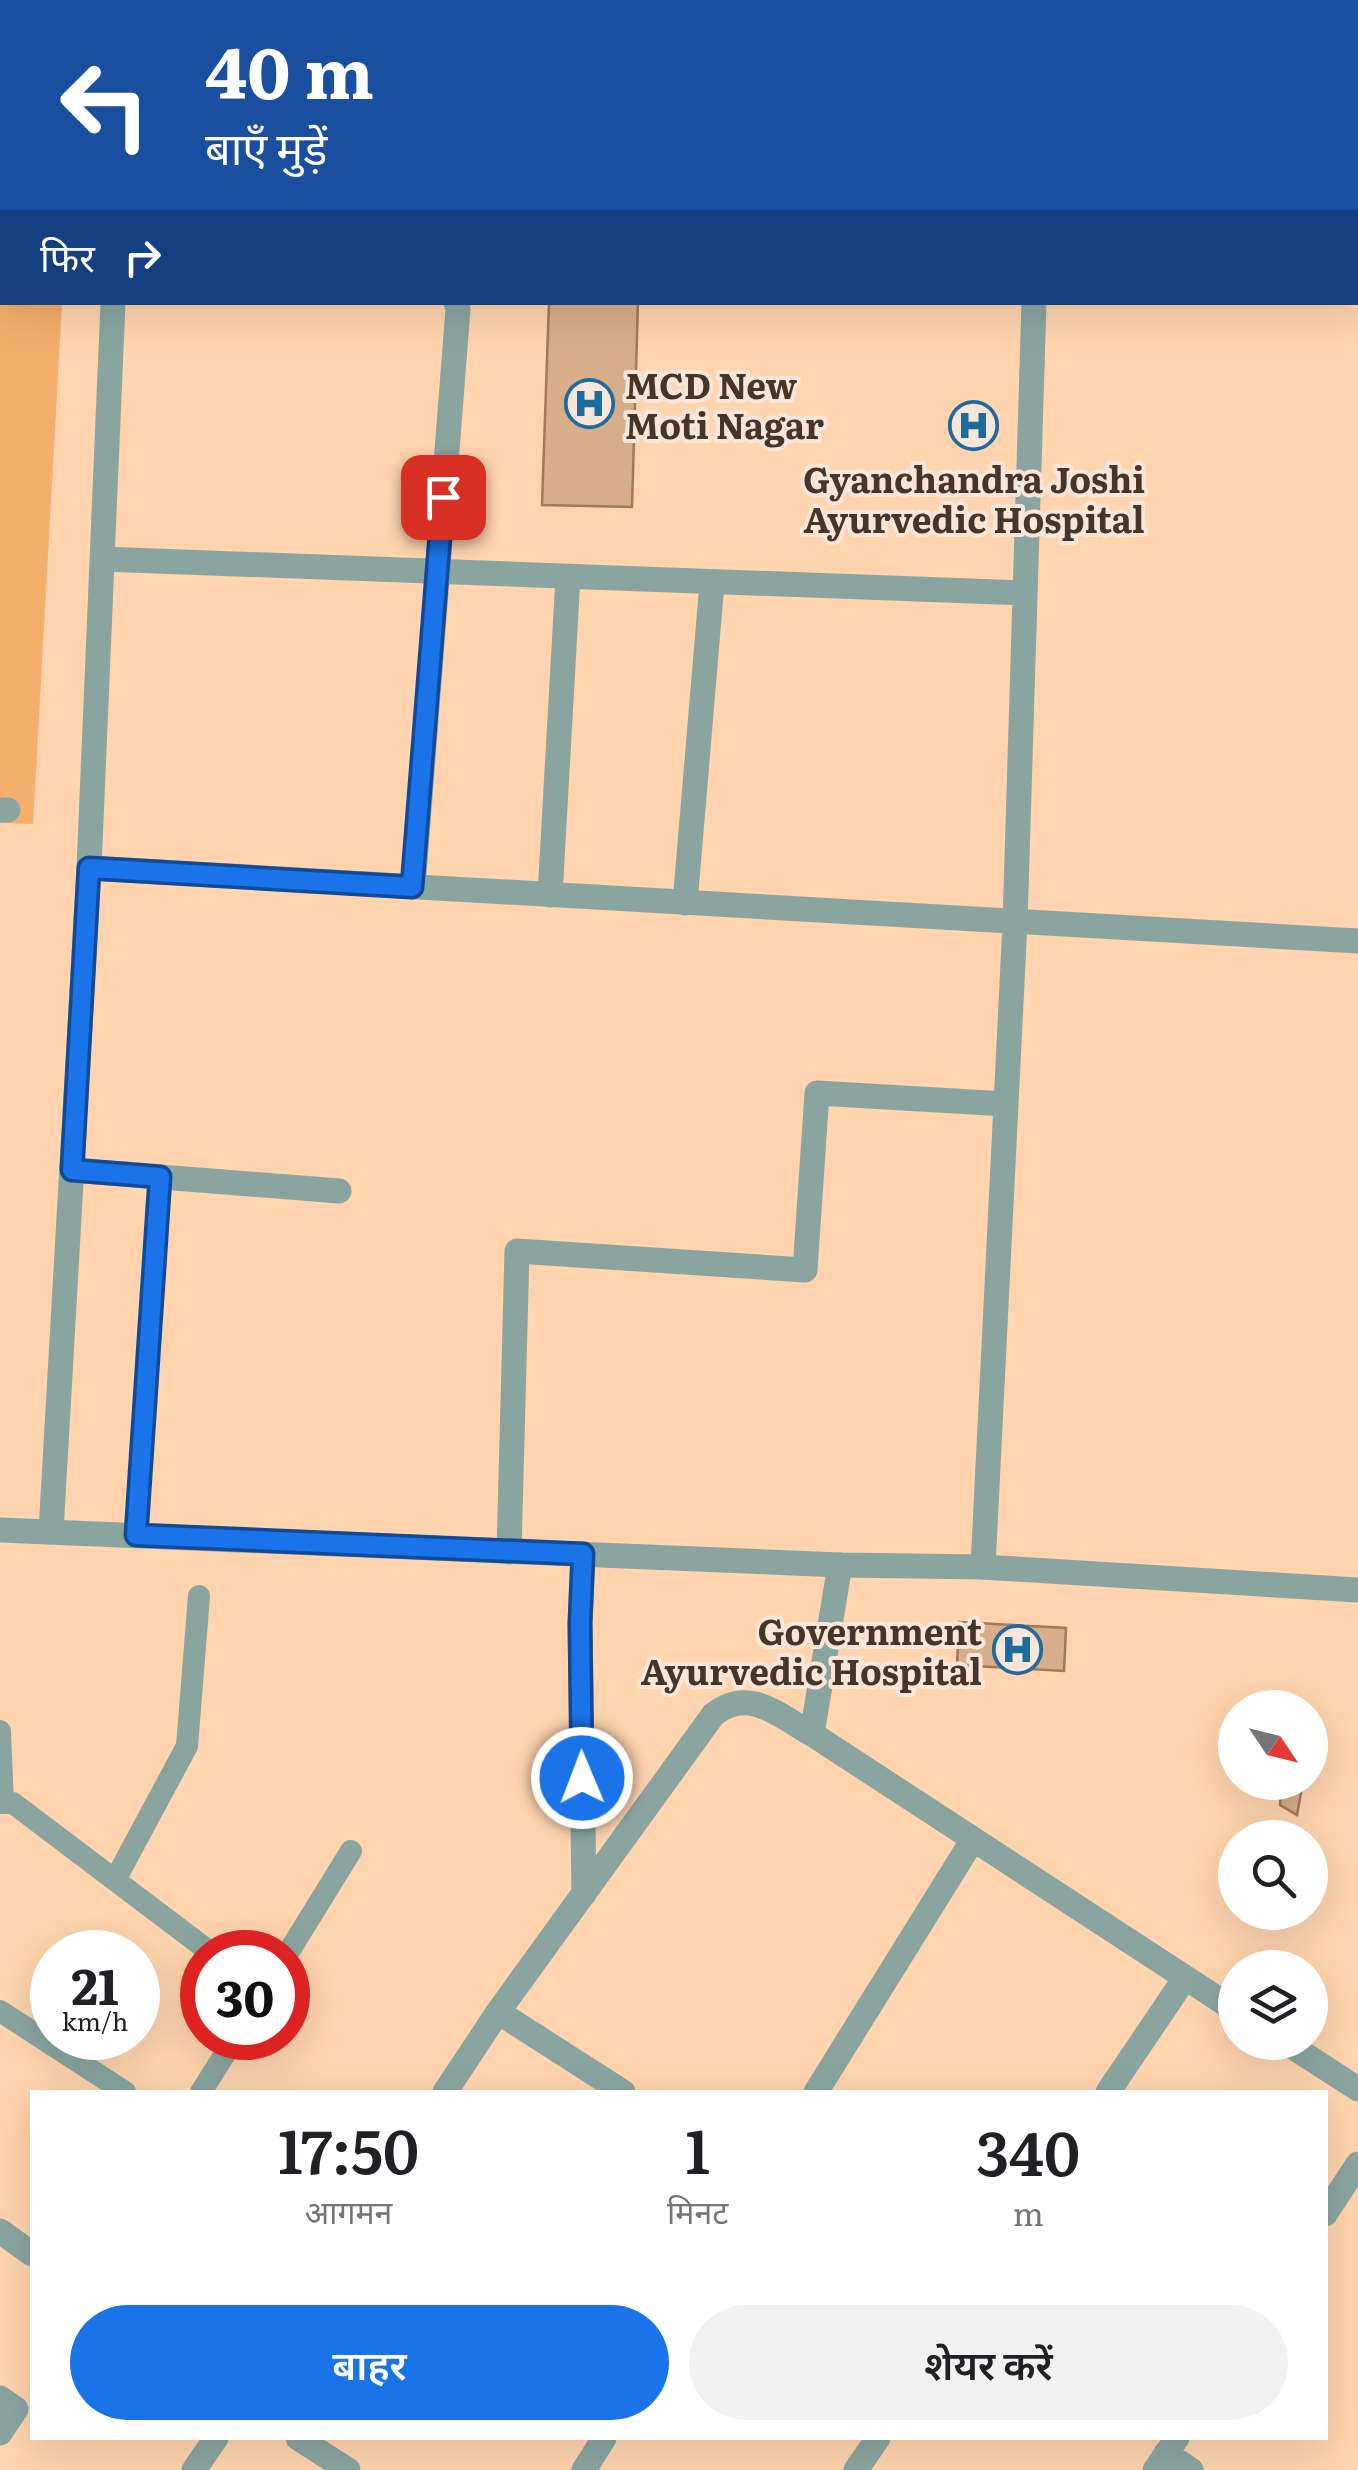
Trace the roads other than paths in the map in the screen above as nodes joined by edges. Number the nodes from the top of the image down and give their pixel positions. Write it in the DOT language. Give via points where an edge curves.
graph roads {
  1 [pos="113,305"];
  2 [pos="458,305"];
  3 [pos="1034,305"];
  4 [pos="102,560"];
  5 [pos="436,573"];
  6 [pos="568,577"];
  7 [pos="712,583"];
  8 [pos="1026,593"];
  9 [pos="89,868"];
  10 [pos="412,887"];
  11 [pos="550,895"];
  12 [pos="686,903"];
  13 [pos="1016,923"];
  14 [pos="1358,942"];
  15 [pos="1006,1104"];
  16 [pos="72,1170"];
  17 [pos="160,1177"];
  18 [pos="339,1191"];
  19 [pos="0,1530"];
  20 [pos="51,1532"];
  21 [pos="136,1535"];
  22 [pos="509,1552"];
  23 [pos="583,1554"];
  24 [pos="840,1565"];
  25 [pos="983,1567"];
  26 [pos="1358,1590"];
  27 [pos="198,1596"];
  28 [pos="0,1731"];
  29 [pos="812,1734"];
  30 [pos="1,1803"];
  31 [pos="972,1841"];
  32 [pos="351,1850"];
  33 [pos="115,1880"];
  34 [pos="584,1894"];
  35 [pos="181,1930"];
  36 [pos="302,1930"];
  37 [pos="1185,1978"];
  38 [pos="1218,1999"];
  39 [pos="0,2011"];
  40 [pos="498,2012"];
  41 [pos="221,2060"];
  42 [pos="1312,2060"];
  43 [pos="123,2090"];
  44 [pos="202,2090"];
  45 [pos="446,2090"];
  46 [pos="620,2090"];
  47 [pos="817,2090"];
  48 [pos="1109,2090"];
  49 [pos="1358,2090"];
  50 [pos="1358,2164"];
  51 [pos="1328,2209"];
  52 [pos="0,2231"];
  53 [pos="30,2253"];
  54 [pos="0,2398"];
  55 [pos="0,2434"];
  56 [pos="215,2440"];
  57 [pos="301,2440"];
  58 [pos="603,2440"];
  59 [pos="877,2440"];
  60 [pos="1166,2454"];
  61 [pos="194,2470"];
  62 [pos="348,2470"];
  63 [pos="584,2470"];
  64 [pos="856,2470"];
  65 [pos="1190,2470"];
  1 -- 4 [label="street"];
  2 -- 5 [label="street"];
  3 -- 8 [label="street"];
  4 -- 5 [label="street"];
  4 -- 9 [label="street"];
  5 -- 6 [label="street"];
  5 -- 10 [label="street"];
  6 -- 7 [label="street"];
  6 -- 11 [label="street"];
  7 -- 8 [label="street"];
  7 -- 12 [label="street"];
  8 -- 13 [label="street"];
  9 -- 10 [label="street"];
  9 -- 16 [label="street"];
  10 -- 11 [label="street"];
  11 -- 12 [label="street"];
  12 -- 13 [label="street"];
  13 -- 14 [label="street"];
  13 -- 15 [label="street"];
  15 -- 22 [label="street" via="817,1092 805,1270 516,1251"];
  15 -- 25 [label="street"];
  16 -- 17 [label="street"];
  16 -- 20 [label="street"];
  17 -- 18 [label="street"];
  17 -- 21 [label="lane"];
  19 -- 20 [label="street"];
  20 -- 21 [label="street"];
  21 -- 22 [label="street"];
  22 -- 23 [label="street"];
  23 -- 24 [label="street"];
  23 -- 34 [label="street"];
  24 -- 25 [label="street"];
  24 -- 29 [label="street"];
  25 -- 26 [label="street"];
  27 -- 33 [label="lane" via="187,1746"];
  28 -- 30 [label="lane"];
  29 -- 31 [label="street"];
  29 -- 34 [label="street" via="754,1702 725,1706"];
  30 -- 33 [label="lane" via="13,1803"];
  31 -- 37 [label="street"];
  31 -- 47 [label="street"];
  32 -- 36 [label="lane"];
  33 -- 35 [label="lane"];
  34 -- 40 [label="street"];
  37 -- 38 [label="street"];
  37 -- 48 [label="street"];
  39 -- 43 [label="lane"];
  40 -- 45 [label="street"];
  40 -- 46 [label="street"];
  41 -- 44 [label="lane"];
  42 -- 49 [label="street"];
  50 -- 51 [label="street"];
  52 -- 53 [label="street"];
  54 -- 55 [label="street" via="16,2409"];
  56 -- 61 [label="street"];
  57 -- 62 [label="street"];
  58 -- 63 [label="street"];
  59 -- 64 [label="street"];
  60 -- 65 [label="street"];
}
